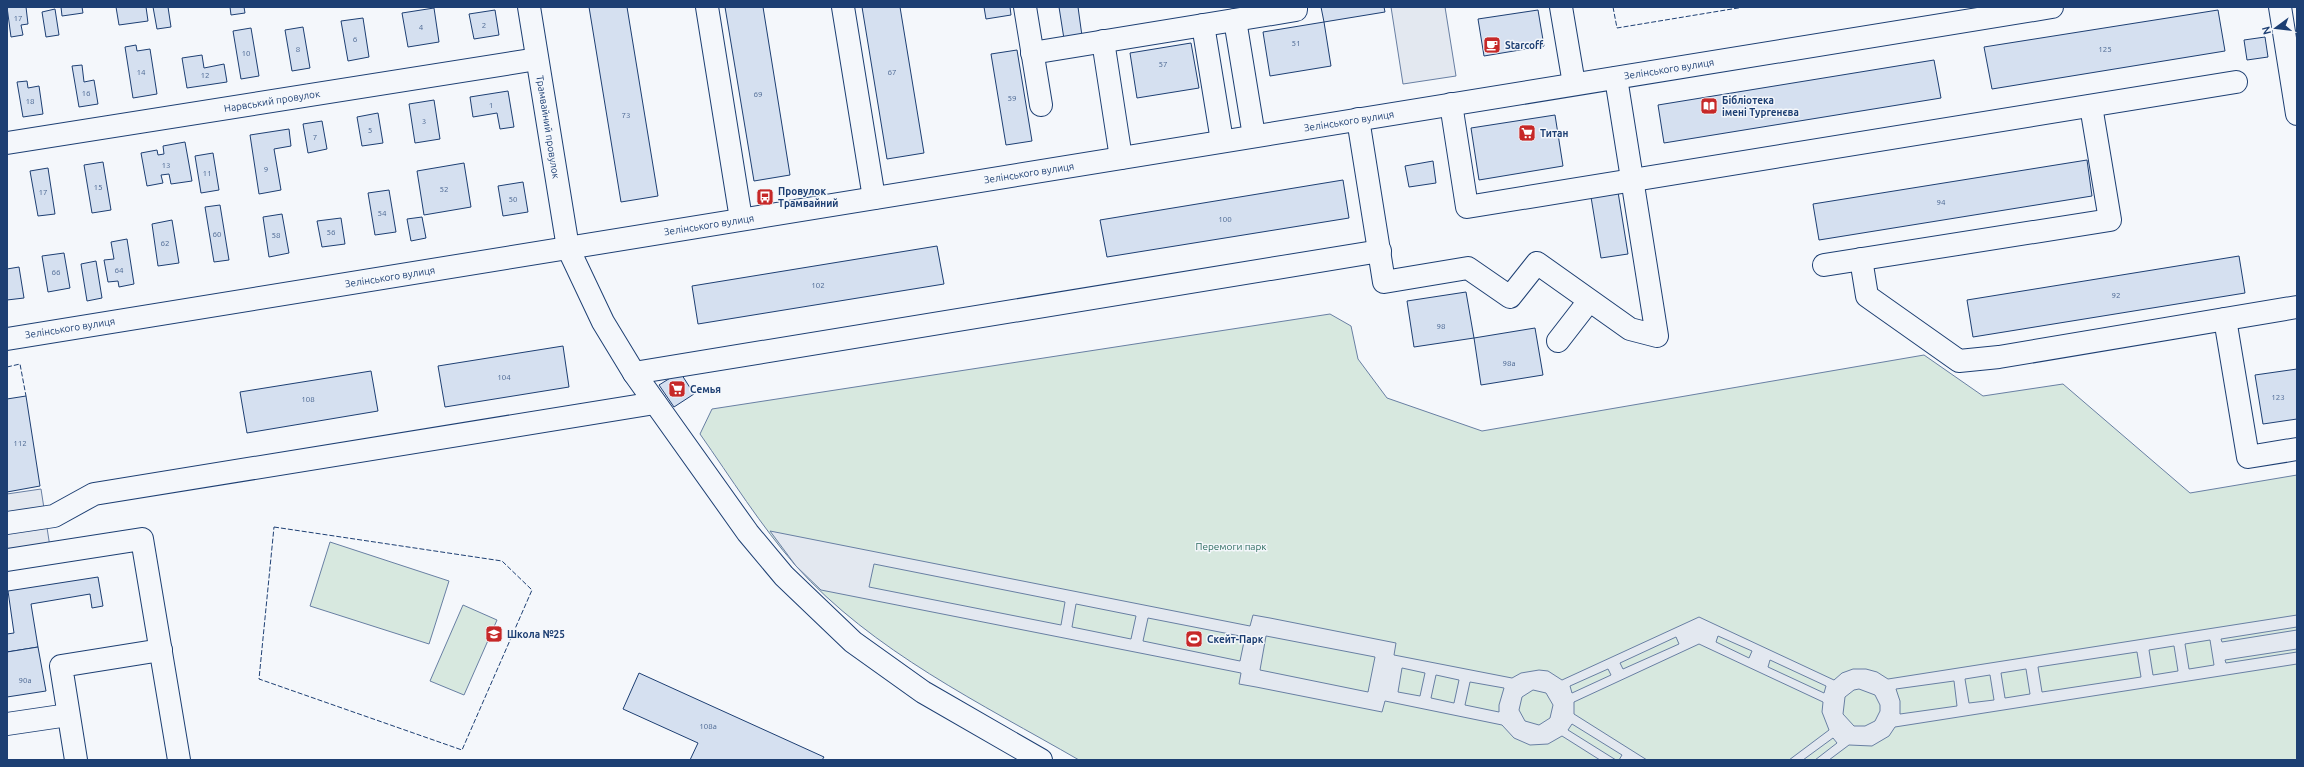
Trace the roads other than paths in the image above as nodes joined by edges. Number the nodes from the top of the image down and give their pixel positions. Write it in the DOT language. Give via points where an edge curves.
graph roads {
  1 [pos="529,7"];
  2 [pos="707,7"];
  3 [pos="843,7"];
  4 [pos="1025,7"];
  5 [pos="1296,7"];
  6 [pos="1561,7"];
  7 [pos="2052,7"];
  8 [pos="2280,7"];
  9 [pos="1235,20"];
  10 [pos="1203,25"];
  11 [pos="1103,41"];
  12 [pos="1032,52"];
  13 [pos="537,59"];
  14 [pos="1616,78"];
  15 [pos="2236,82"];
  16 [pos="1574,84"];
  17 [pos="1451,104"];
  18 [pos="1041,105"];
  19 [pos="2091,106"];
  20 [pos="2297,114"];
  21 [pos="1358,119"];
  22 [pos="1254,136"];
  23 [pos="1222,142"];
  24 [pos="7,143"];
  25 [pos="1121,158"];
  26 [pos="1633,180"];
  27 [pos="874,198"];
  28 [pos="741,219"];
  29 [pos="568,248"];
  30 [pos="1380,252"];
  31 [pos="1862,260"];
  32 [pos="1824,265"];
  33 [pos="1589,301"];
  34 [pos="2297,307"];
  35 [pos="2225,319"];
  36 [pos="7,338"];
  37 [pos="1558,341"];
  38 [pos="634,373"];
  39 [pos="655,403"];
  40 [pos="2297,449"];
  41 [pos="7,523"];
  42 [pos="7,560"];
  43 [pos="161,650"];
  44 [pos="68,714"];
  45 [pos="7,724"];
  46 [pos="1020,754"];
  47 [pos="76,760"];
  48 [pos="180,760"];
  49 [pos="1041,760"];
  1 -- 13 [label="street, Трамвайний провулок"];
  2 -- 28 [label="street"];
  3 -- 27 [label="street"];
  4 -- 12 [label="street"];
  5 -- 9 [label="street" via="1296,10"];
  6 -- 16 [label="street"];
  7 -- 14 [label="street, Зелінського вулиця"];
  8 -- 20 [label="street"];
  9 -- 10 [label="street"];
  9 -- 22 [label="street"];
  10 -- 11 [label="street"];
  10 -- 23 [label="street"];
  11 -- 12 [label="street"];
  11 -- 25 [label="street"];
  12 -- 18 [label="street"];
  13 -- 24 [label="street, Нарвський провулок"];
  13 -- 29 [label="street, Трамвайний провулок"];
  14 -- 16 [label="street, Зелінського вулиця"];
  14 -- 26 [label="street"];
  15 -- 19 [label="street"];
  16 -- 17 [label="street, Зелінського вулиця"];
  17 -- 21 [label="street, Зелінського вулиця"];
  17 -- 26 [label="street" via="1467,207"];
  19 -- 26 [label="street"];
  19 -- 31 [label="street" via="2110,220"];
  21 -- 22 [label="street, Зелінського вулиця"];
  21 -- 30 [label="street"];
  22 -- 23 [label="street, Зелінського вулиця"];
  23 -- 25 [label="street, Зелінського вулиця"];
  25 -- 27 [label="street, Зелінського вулиця"];
  26 -- 33 [label="street" via="1657,336 1630,329"];
  27 -- 28 [label="street, Зелінського вулиця"];
  28 -- 29 [label="street, Зелінського вулиця"];
  29 -- 36 [label="street, Зелінського вулиця"];
  29 -- 38 [label="street, Трамвайний провулок" via="603,322"];
  30 -- 33 [label="street" via="1384,282 1468,268 1510,297 1537,264"];
  30 -- 38 [label="street"];
  31 -- 32 [label="street"];
  31 -- 35 [label="street" via="1867,296 1959,361 2000,357"];
  33 -- 37 [label="street"];
  34 -- 35 [label="street"];
  35 -- 40 [label="street" via="2248,457"];
  38 -- 39 [label="street, Трамвайний провулок"];
  39 -- 41 [label="street" via="94,494 54,516"];
  39 -- 46 [label="street, Трамвайний провулок" via="748,533 784,576 847,636 923,692"];
  42 -- 43 [label="street" via="142,539"];
  43 -- 44 [label="street" via="61,666"];
  43 -- 48 [label="street"];
  44 -- 45 [label="street"];
  44 -- 47 [label="street"];
  46 -- 49 [label="street, Трамвайний провулок"];
}
